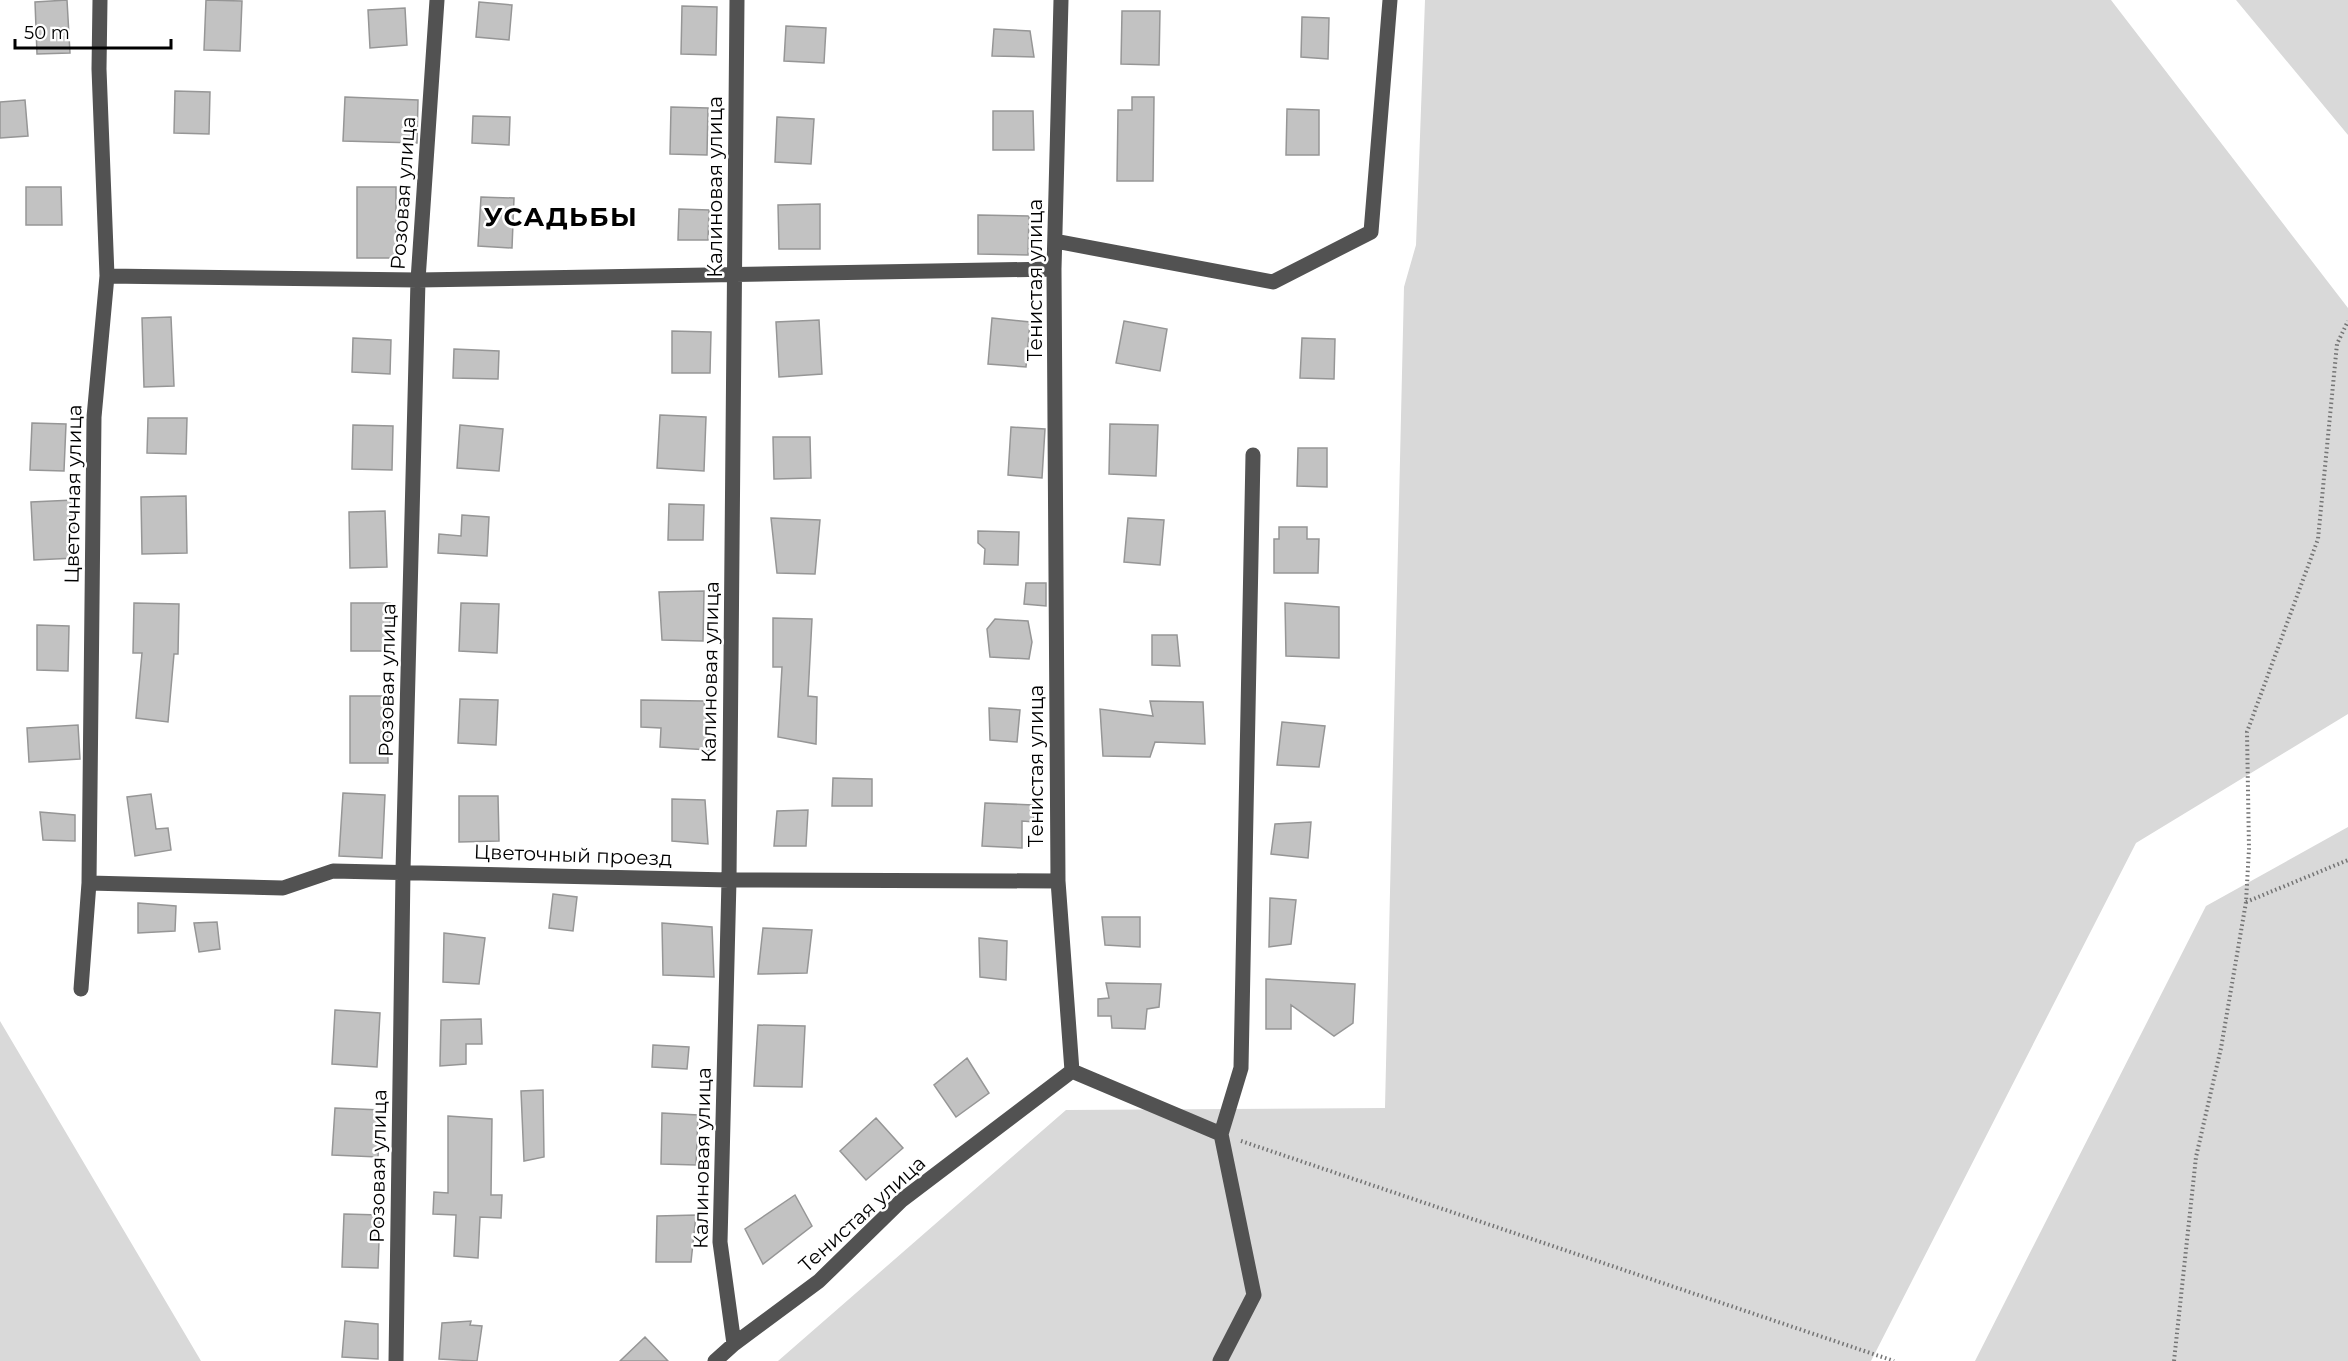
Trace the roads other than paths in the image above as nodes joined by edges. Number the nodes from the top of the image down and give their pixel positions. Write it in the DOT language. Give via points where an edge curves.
graph roads {
  1 [pos="100,0"];
  2 [pos="437,0"];
  3 [pos="737,0"];
  4 [pos="1061,0"];
  5 [pos="1390,0"];
  6 [pos="1055,241"];
  7 [pos="1054,269"];
  8 [pos="736,273"];
  9 [pos="107,276"];
  10 [pos="418,280"];
  11 [pos="1253,455"];
  12 [pos="403,871"];
  13 [pos="729,880"];
  14 [pos="1058,881"];
  15 [pos="89,883"];
  16 [pos="81,989"];
  17 [pos="1071,1071"];
  18 [pos="1221,1134"];
  19 [pos="734,1344"];
  20 [pos="396,1361"];
  21 [pos="715,1361"];
  22 [pos="1220,1361"];
  1 -- 9 [label="street, Цветочная улица"];
  2 -- 10 [label="street, Розовая улица"];
  3 -- 8 [label="street, Калиновая улица"];
  4 -- 6 [label="street, Тенистая улица"];
  5 -- 6 [label="street" via="1371,232 1273,282"];
  6 -- 7 [label="street, Тенистая улица"];
  7 -- 8 [label="street"];
  7 -- 14 [label="street, Тенистая улица"];
  8 -- 10 [label="street"];
  8 -- 13 [label="street, Калиновая улица"];
  9 -- 10 [label="street"];
  9 -- 15 [label="street, Цветочная улица" via="94,417"];
  10 -- 12 [label="street, Розовая улица"];
  11 -- 18 [label="street" via="1241,1068"];
  12 -- 13 [label="street, Цветочный проезд"];
  12 -- 15 [label="street, Цветочный проезд" via="333,871 284,888"];
  12 -- 20 [label="street, Розовая улица"];
  13 -- 14 [label="street, Цветочный проезд"];
  13 -- 19 [label="street, Калиновая улица" via="720,1242"];
  14 -- 17 [label="street, Тенистая улица"];
  15 -- 16 [label="street, Цветочная улица"];
  17 -- 18 [label="street"];
  17 -- 19 [label="street, Тенистая улица" via="902,1200 819,1281"];
  18 -- 22 [label="street" via="1254,1295"];
  19 -- 21 [label="street, Тенистая улица"];
}
